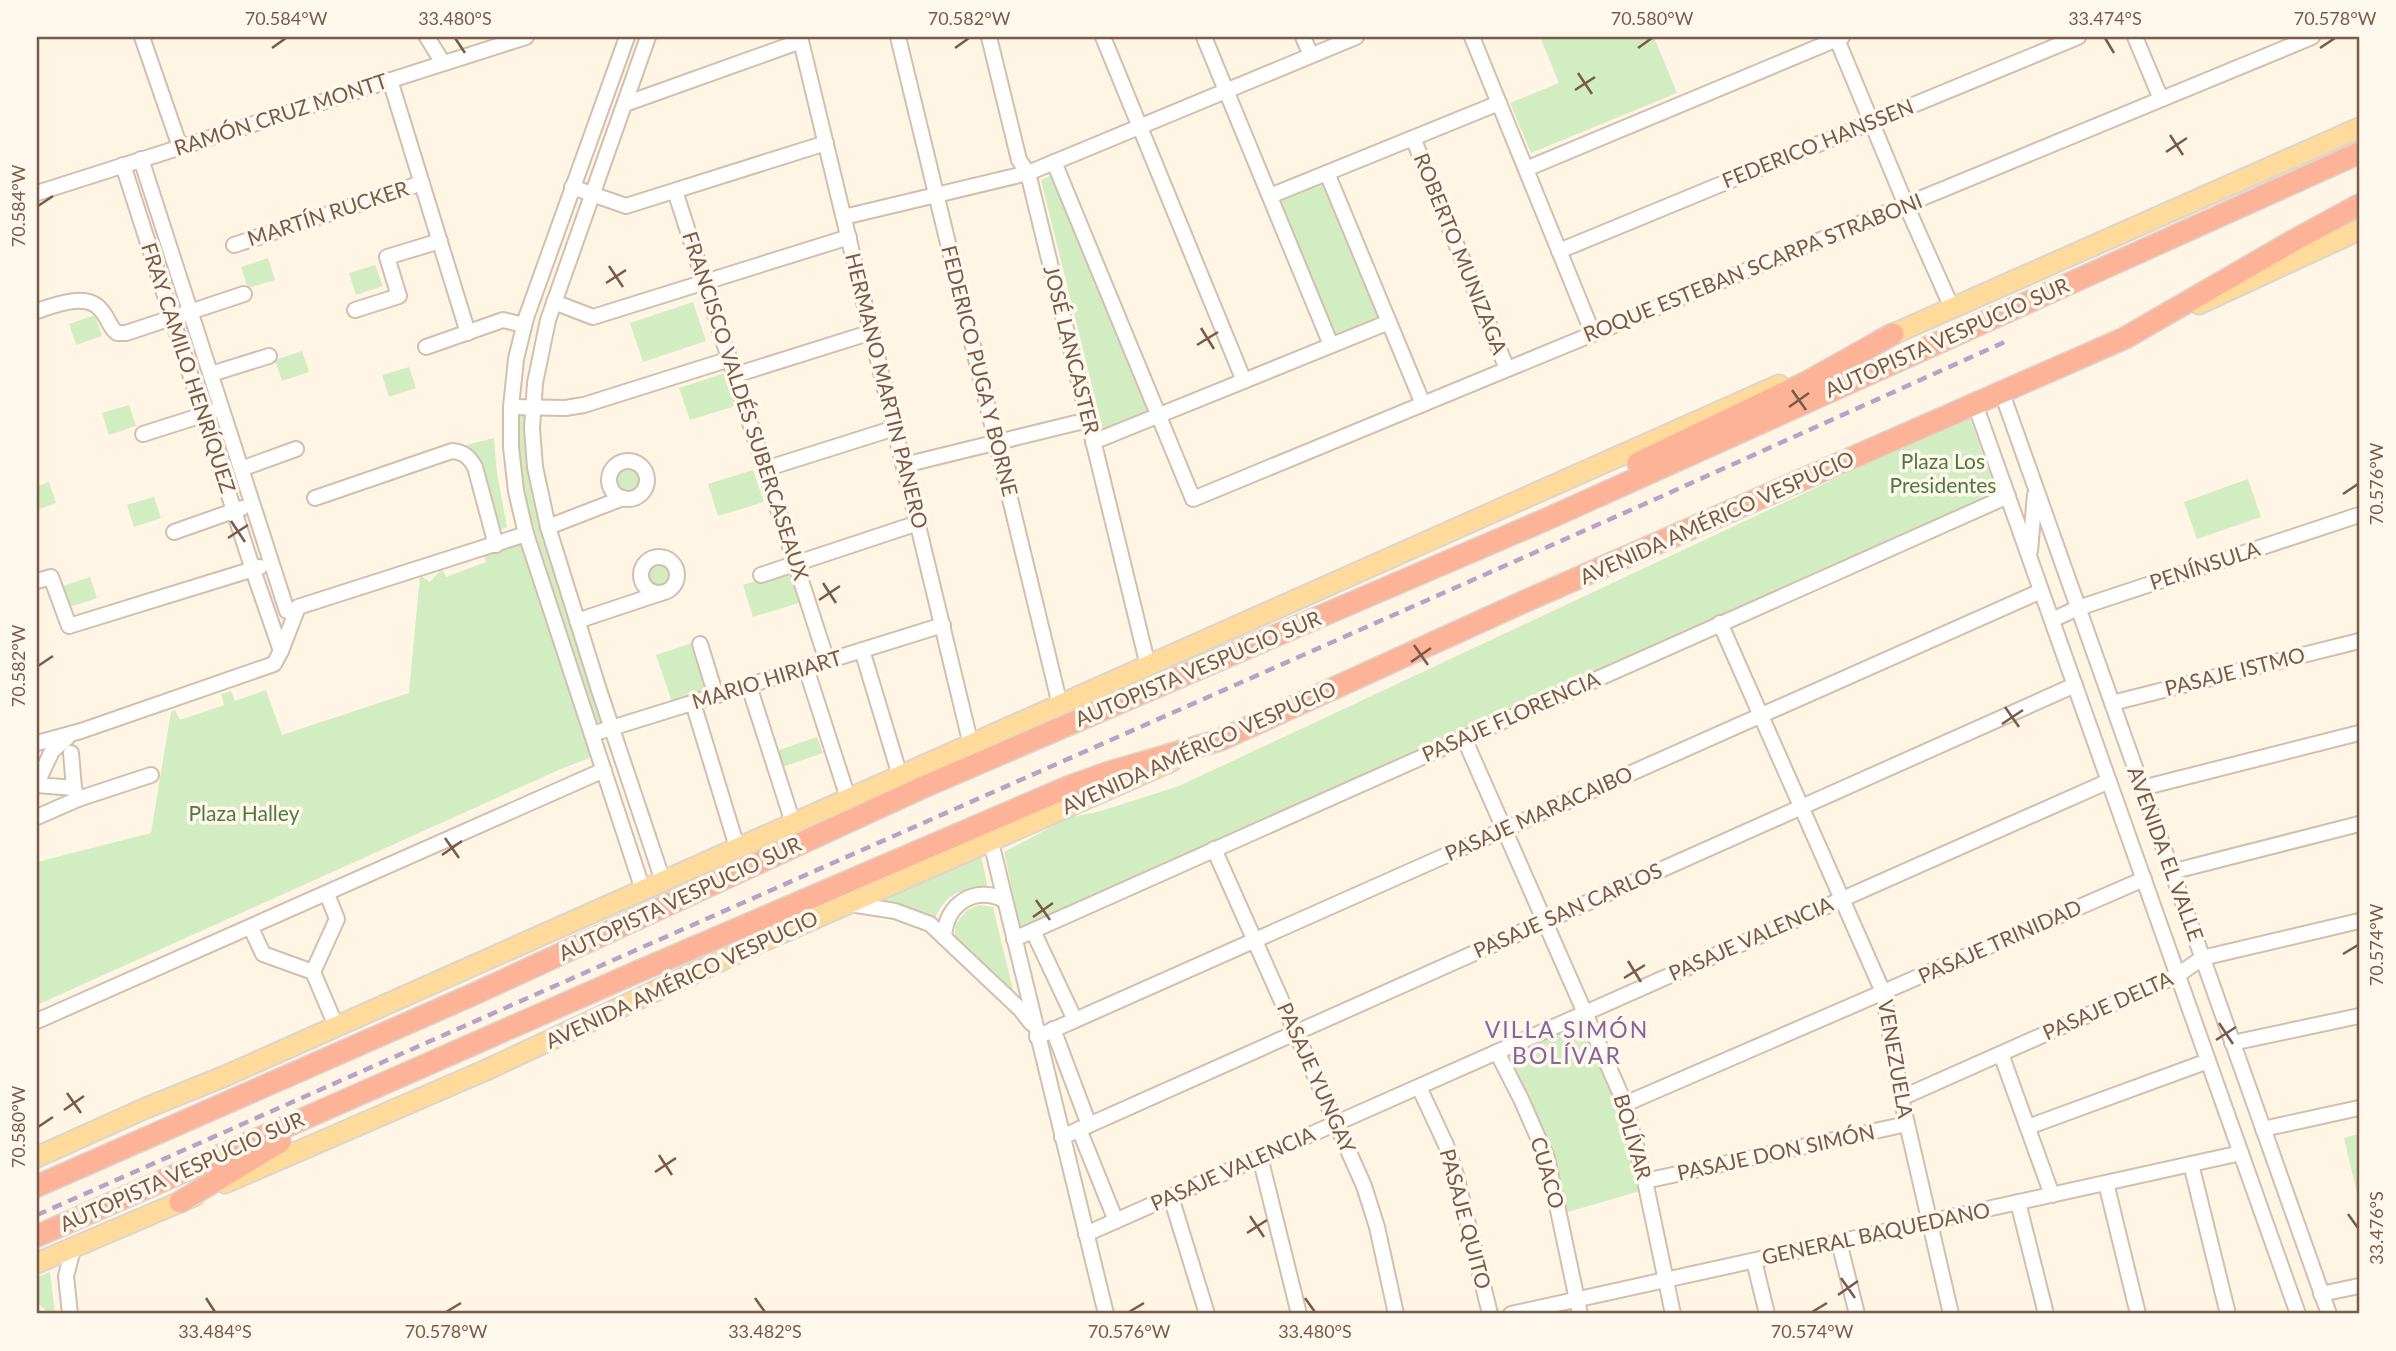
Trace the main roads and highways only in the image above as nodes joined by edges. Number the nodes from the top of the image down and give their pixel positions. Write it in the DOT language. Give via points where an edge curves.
graph roads {
  1 [pos="2359,128"];
  2 [pos="2359,153"];
  3 [pos="2359,205"];
  4 [pos="2358,236"];
  5 [pos="1893,334"];
  6 [pos="2125,338"];
  7 [pos="1546,519"];
  8 [pos="1220,740"];
  9 [pos="348,1099"];
  10 [pos="37,1157"];
  11 [pos="76,1169"];
  12 [pos="37,1179"];
  13 [pos="37,1186"];
  14 [pos="180,1202"];
  15 [pos="37,1236"];
  16 [pos="37,1263"];
  1 -- 5 [label="main road"];
  2 -- 7 [label="highway, AUTOPISTA VESPUCIO SUR"];
  3 -- 6 [label="highway"];
  4 -- 6 [label="main road, AVENIDA AMÉRICO VESPUCIO"];
  5 -- 7 [label="highway" via="1809,381 1638,463"];
  5 -- 10 [label="main road"];
  6 -- 8 [label="highway, AVENIDA AMÉRICO VESPUCIO"];
  7 -- 11 [label="highway, AUTOPISTA VESPUCIO SUR" via="921,788 474,994"];
  8 -- 9 [label="highway, AUTOPISTA VESPUCIO SUR" via="1068,787"];
  8 -- 14 [label="main road, AVENIDA AMÉRICO VESPUCIO" via="694,972 486,1070"];
  9 -- 14 [label="highway"];
  9 -- 15 [label="highway, AUTOPISTA VESPUCIO SUR"];
  11 -- 12 [label="highway"];
  11 -- 13 [label="highway, AUTOPISTA VESPUCIO SUR"];
  14 -- 16 [label="main road, AVENIDA AMÉRICO VESPUCIO"];
}
